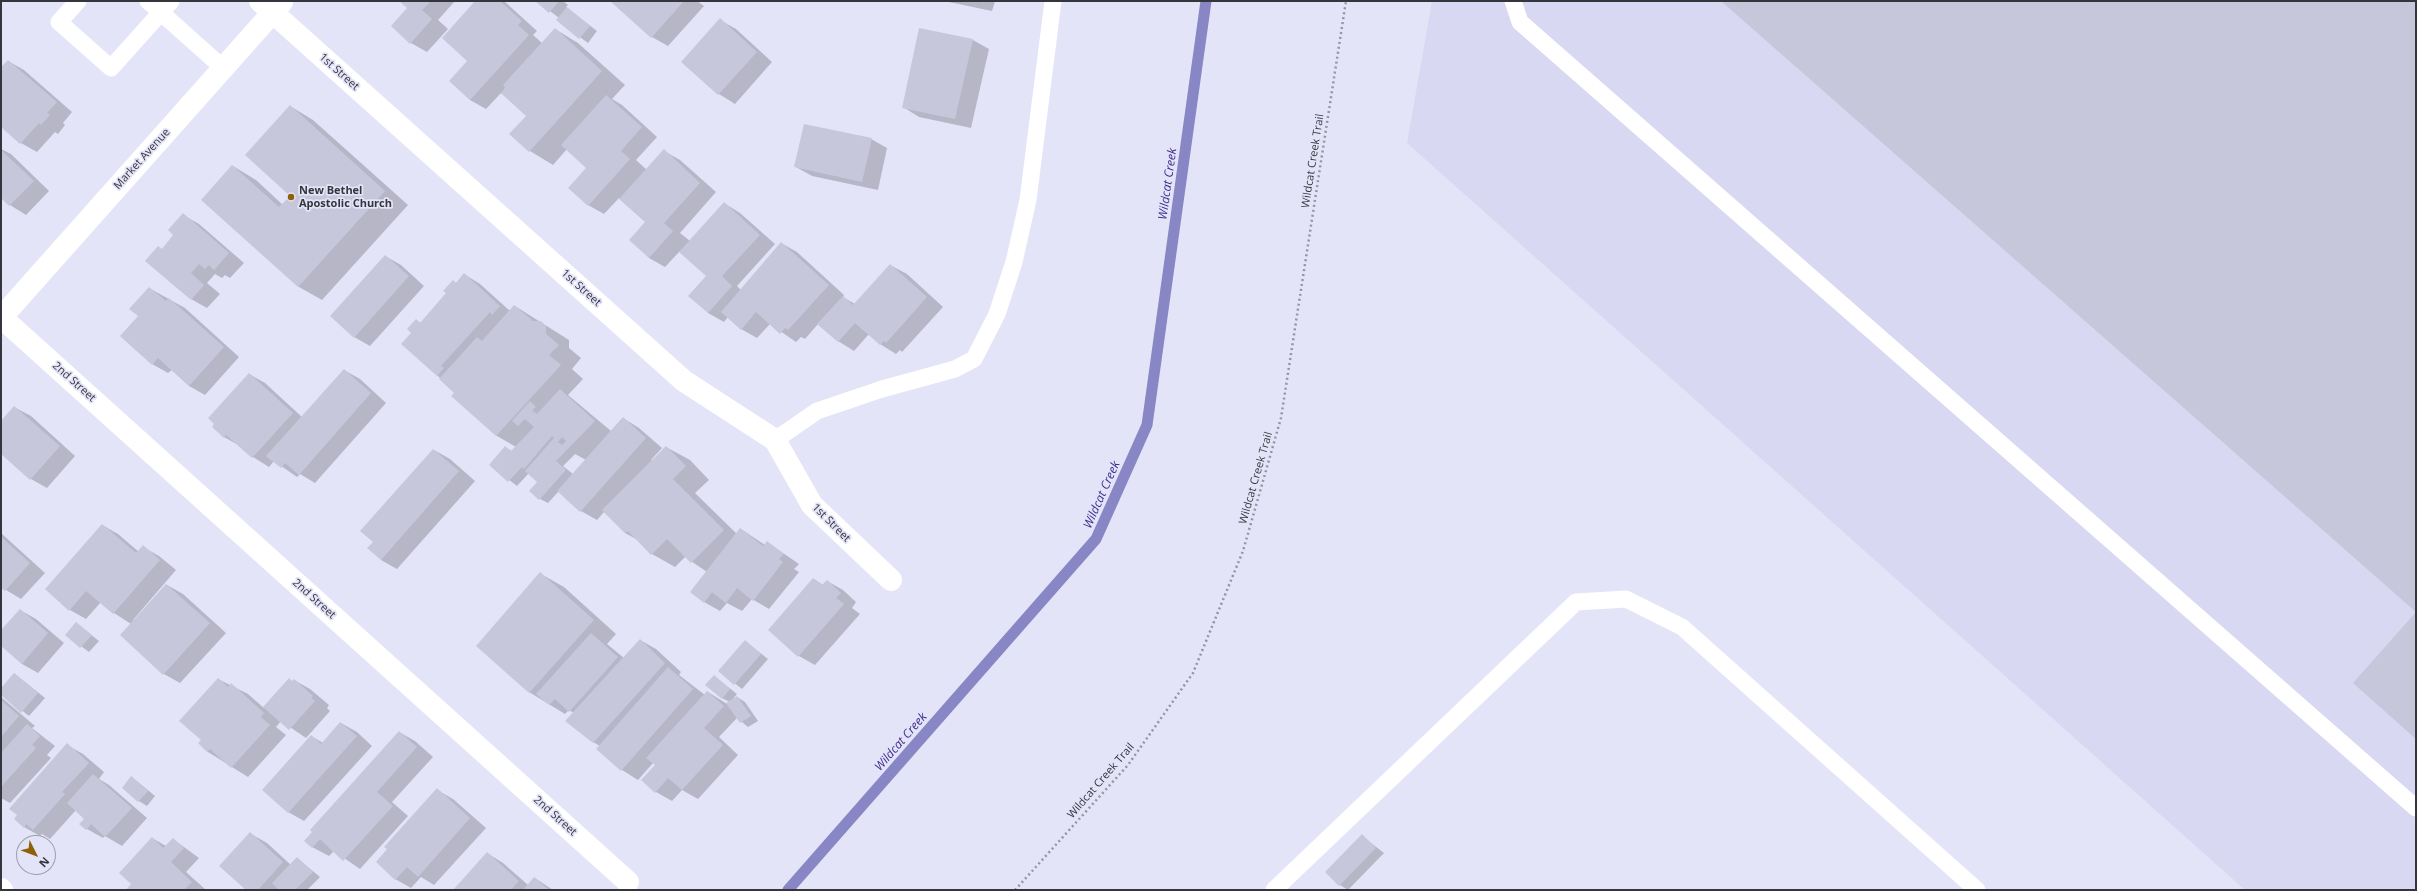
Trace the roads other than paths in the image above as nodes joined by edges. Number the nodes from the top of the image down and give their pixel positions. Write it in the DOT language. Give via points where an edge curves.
graph roads {
  1 [pos="78,1"];
  2 [pos="148,1"];
  3 [pos="1053,1"];
  4 [pos="1513,1"];
  5 [pos="272,5"];
  6 [pos="166,7"];
  7 [pos="223,68"];
  8 [pos="1,317"];
  9 [pos="775,440"];
  10 [pos="891,580"];
  11 [pos="2416,808"];
  12 [pos="628,882"];
  13 [pos="1274,890"];
  14 [pos="1977,890"];
  1 -- 6 [label="lane" via="59,22 111,68"];
  2 -- 6 [label="lane"];
  3 -- 9 [label="lane" via="1028,200 1014,262 997,314 974,359 955,369 882,389 817,411"];
  4 -- 11 [label="lane" via="1520,22"];
  5 -- 7 [label="street, Market Avenue"];
  5 -- 9 [label="street, 1st Street" via="684,381"];
  6 -- 7 [label="lane"];
  7 -- 8 [label="street, Market Avenue"];
  8 -- 12 [label="street, 2nd Street"];
  9 -- 10 [label="street, 1st Street" via="812,505"];
  13 -- 14 [label="lane" via="1576,602 1626,599 1682,627"];
}
